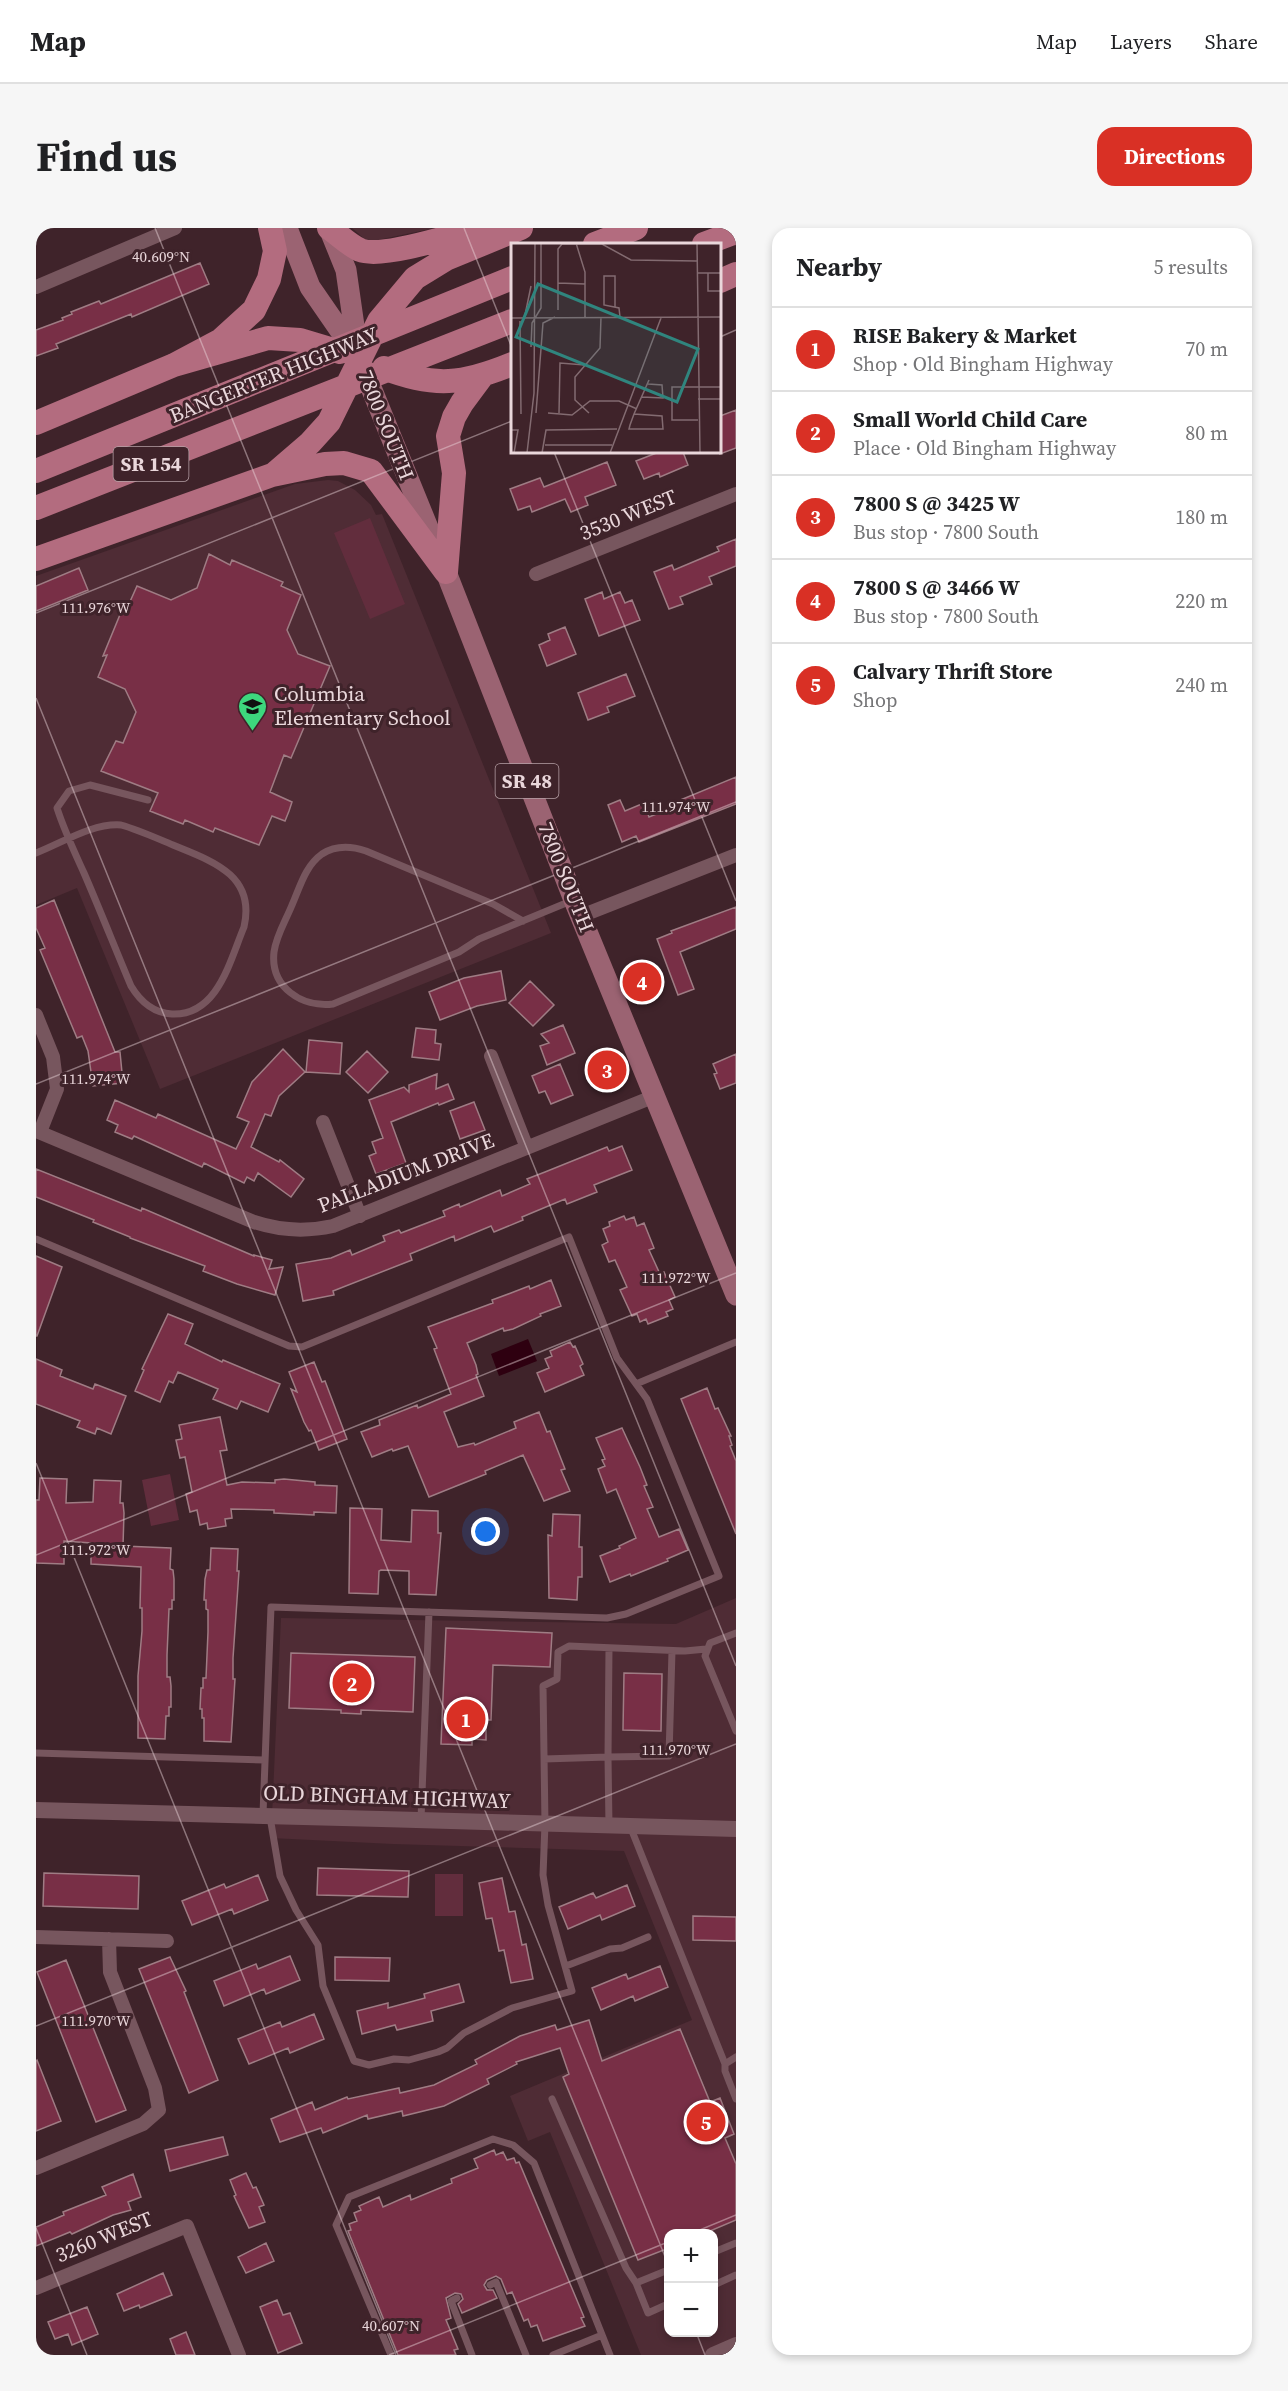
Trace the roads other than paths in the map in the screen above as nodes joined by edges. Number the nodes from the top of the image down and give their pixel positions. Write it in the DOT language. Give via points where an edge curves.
graph roads {
  1 [pos="175,228"];
  2 [pos="270,228"];
  3 [pos="287,228"];
  4 [pos="329,228"];
  5 [pos="479,228"];
  6 [pos="521,228"];
  7 [pos="636,228"];
  8 [pos="158,231"];
  9 [pos="736,232"];
  10 [pos="598,243"];
  11 [pos="707,243"];
  12 [pos="736,274"];
  13 [pos="511,279"];
  14 [pos="721,281"];
  15 [pos="36,286"];
  16 [pos="511,322"];
  17 [pos="359,358"];
  18 [pos="174,365"];
  19 [pos="511,365"];
  20 [pos="482,376"];
  21 [pos="36,423"];
  22 [pos="36,471"];
  23 [pos="272,475"];
  24 [pos="736,494"];
  25 [pos="36,508"];
  26 [pos="36,559"];
  27 [pos="446,572"];
  28 [pos="536,574"];
  29 [pos="148,800"];
  30 [pos="69,840"];
  31 [pos="36,853"];
  32 [pos="736,855"];
  33 [pos="577,908"];
  34 [pos="523,921"];
  35 [pos="36,1016"];
  36 [pos="491,1056"];
  37 [pos="655,1096"];
  38 [pos="323,1122"];
  39 [pos="38,1132"];
  40 [pos="527,1148"];
  41 [pos="360,1216"];
  42 [pos="36,1239"];
  43 [pos="736,1295"];
  44 [pos="736,1342"];
  45 [pos="636,1384"];
  46 [pos="429,1612"];
  47 [pos="736,1633"];
  48 [pos="609,1648"];
  49 [pos="706,1649"];
  50 [pos="672,1651"];
  51 [pos="736,1731"];
  52 [pos="36,1753"];
  53 [pos="608,1757"];
  54 [pos="265,1760"];
  55 [pos="544,1760"];
  56 [pos="36,1810"];
  57 [pos="266,1814"];
  58 [pos="421,1822"];
  59 [pos="545,1824"];
  60 [pos="609,1826"];
  61 [pos="630,1826"];
  62 [pos="736,1829"];
  63 [pos="36,1937"];
  64 [pos="648,1937"];
  65 [pos="109,1939"];
  66 [pos="166,1941"];
  67 [pos="566,1966"];
  68 [pos="736,2057"];
  69 [pos="725,2064"];
  70 [pos="552,2099"];
  71 [pos="736,2099"];
  72 [pos="36,2168"];
  73 [pos="736,2242"];
  74 [pos="718,2250"];
  75 [pos="664,2272"];
  76 [pos="736,2275"];
  77 [pos="636,2283"];
  78 [pos="718,2283"];
  79 [pos="490,2285"];
  80 [pos="36,2288"];
  81 [pos="457,2298"];
  82 [pos="664,2306"];
  83 [pos="602,2335"];
  84 [pos="736,2345"];
  85 [pos="239,2355"];
  86 [pos="391,2355"];
  87 [pos="472,2355"];
  88 [pos="526,2355"];
  89 [pos="553,2355"];
  90 [pos="610,2355"];
  91 [pos="713,2355"];
  1 -- 8 [label="street"];
  2 -- 18 [label="highway" via="274,251 269,279 254,310 221,340"];
  3 -- 17 [label="main road, 7800 SOUTH" via="310,287"];
  4 -- 5 [label="highway" via="360,250 376,252"];
  4 -- 17 [label="main road, 7800 SOUTH" via="346,270"];
  6 -- 17 [label="highway" via="446,259 415,279 379,321"];
  7 -- 10 [label="highway"];
  8 -- 15 [label="street"];
  9 -- 11 [label="highway"];
  12 -- 14 [label="highway"];
  13 -- 22 [label="highway, BANGERTER HIGHWAY / SR 154"];
  16 -- 25 [label="highway, BANGERTER HIGHWAY / SR 154"];
  17 -- 18 [label="highway" via="300,340 268,338"];
  17 -- 20 [label="highway" via="427,381 454,382"];
  17 -- 23 [label="highway" via="329,422"];
  17 -- 27 [label="main road, 7800 SOUTH / SR 48"];
  18 -- 21 [label="highway"];
  19 -- 20 [label="highway"];
  20 -- 27 [label="highway" via="458,410 448,436 454,473"];
  23 -- 26 [label="highway"];
  23 -- 27 [label="highway" via="335,463 371,471"];
  24 -- 28 [label="street, 3530 WEST"];
  27 -- 33 [label="main road, 7800 SOUTH / SR 48"];
  29 -- 30 [label="lane" via="90,785 69,791 57,808"];
  30 -- 30 [label="lane" via="136,994 151,1007 169,1014 188,1012 205,1003 218,989 244,927 245,898 234,878 216,864 121,825 104,826"];
  30 -- 31 [label="lane"];
  32 -- 33 [label="street"];
  33 -- 34 [label="lane"];
  33 -- 37 [label="main road, 7800 SOUTH / SR 48"];
  34 -- 34 [label="lane" via="333,1004 307,1003 290,993 274,965 276,944 309,868 322,855 339,848 366,851 493,904"];
  35 -- 39 [label="street" via="53,1057 57,1089"];
  36 -- 40 [label="street"];
  37 -- 40 [label="street, PALLADIUM DRIVE"];
  37 -- 43 [label="main road, 7800 SOUTH / SR 48"];
  38 -- 41 [label="street"];
  39 -- 41 [label="street, PALLADIUM DRIVE" via="270,1227 318,1230"];
  40 -- 41 [label="street, PALLADIUM DRIVE"];
  42 -- 45 [label="lane" via="289,1346 302,1347 569,1237 617,1358"];
  44 -- 45 [label="lane"];
  45 -- 46 [label="lane" via="647,1399 720,1576 616,1617"];
  46 -- 54 [label="lane" via="271,1607"];
  46 -- 58 [label="lane"];
  47 -- 49 [label="lane" via="710,1643"];
  48 -- 50 [label="lane"];
  48 -- 53 [label="lane"];
  48 -- 55 [label="lane" via="569,1646 558,1652 557,1679 543,1686"];
  49 -- 50 [label="lane"];
  49 -- 51 [label="lane" via="705,1656"];
  50 -- 53 [label="lane" via="669,1756"];
  52 -- 54 [label="lane"];
  53 -- 55 [label="lane"];
  53 -- 60 [label="lane"];
  54 -- 57 [label="lane"];
  55 -- 59 [label="lane"];
  56 -- 57 [label="street, OLD BINGHAM HIGHWAY"];
  57 -- 58 [label="street, OLD BINGHAM HIGHWAY"];
  57 -- 67 [label="lane" via="280,1876 315,1938 323,1986 354,2061 369,2065 409,2060 447,2048 464,2033 512,2007 572,1990"];
  58 -- 59 [label="street, OLD BINGHAM HIGHWAY"];
  59 -- 60 [label="street, OLD BINGHAM HIGHWAY"];
  59 -- 67 [label="lane" via="543,1875"];
  60 -- 61 [label="street, OLD BINGHAM HIGHWAY"];
  61 -- 62 [label="street, OLD BINGHAM HIGHWAY"];
  61 -- 69 [label="lane"];
  63 -- 65 [label="street"];
  64 -- 67 [label="lane"];
  65 -- 66 [label="street"];
  65 -- 72 [label="street" via="110,1972 157,2094 159,2110 143,2124"];
  68 -- 69 [label="lane"];
  69 -- 71 [label="lane"];
  70 -- 77 [label="lane"];
  73 -- 74 [label="lane"];
  75 -- 77 [label="lane"];
  76 -- 78 [label="lane"];
  77 -- 82 [label="lane" via="648,2313"];
  79 -- 88 [label="lane" via="496,2282"];
  80 -- 85 [label="street, 3260 WEST" via="187,2226"];
  81 -- 87 [label="lane" via="451,2301"];
  83 -- 86 [label="lane" via="534,2163 513,2145 493,2139 349,2197 336,2225"];
  83 -- 89 [label="lane"];
  83 -- 90 [label="lane"];
  84 -- 91 [label="street"];
}
